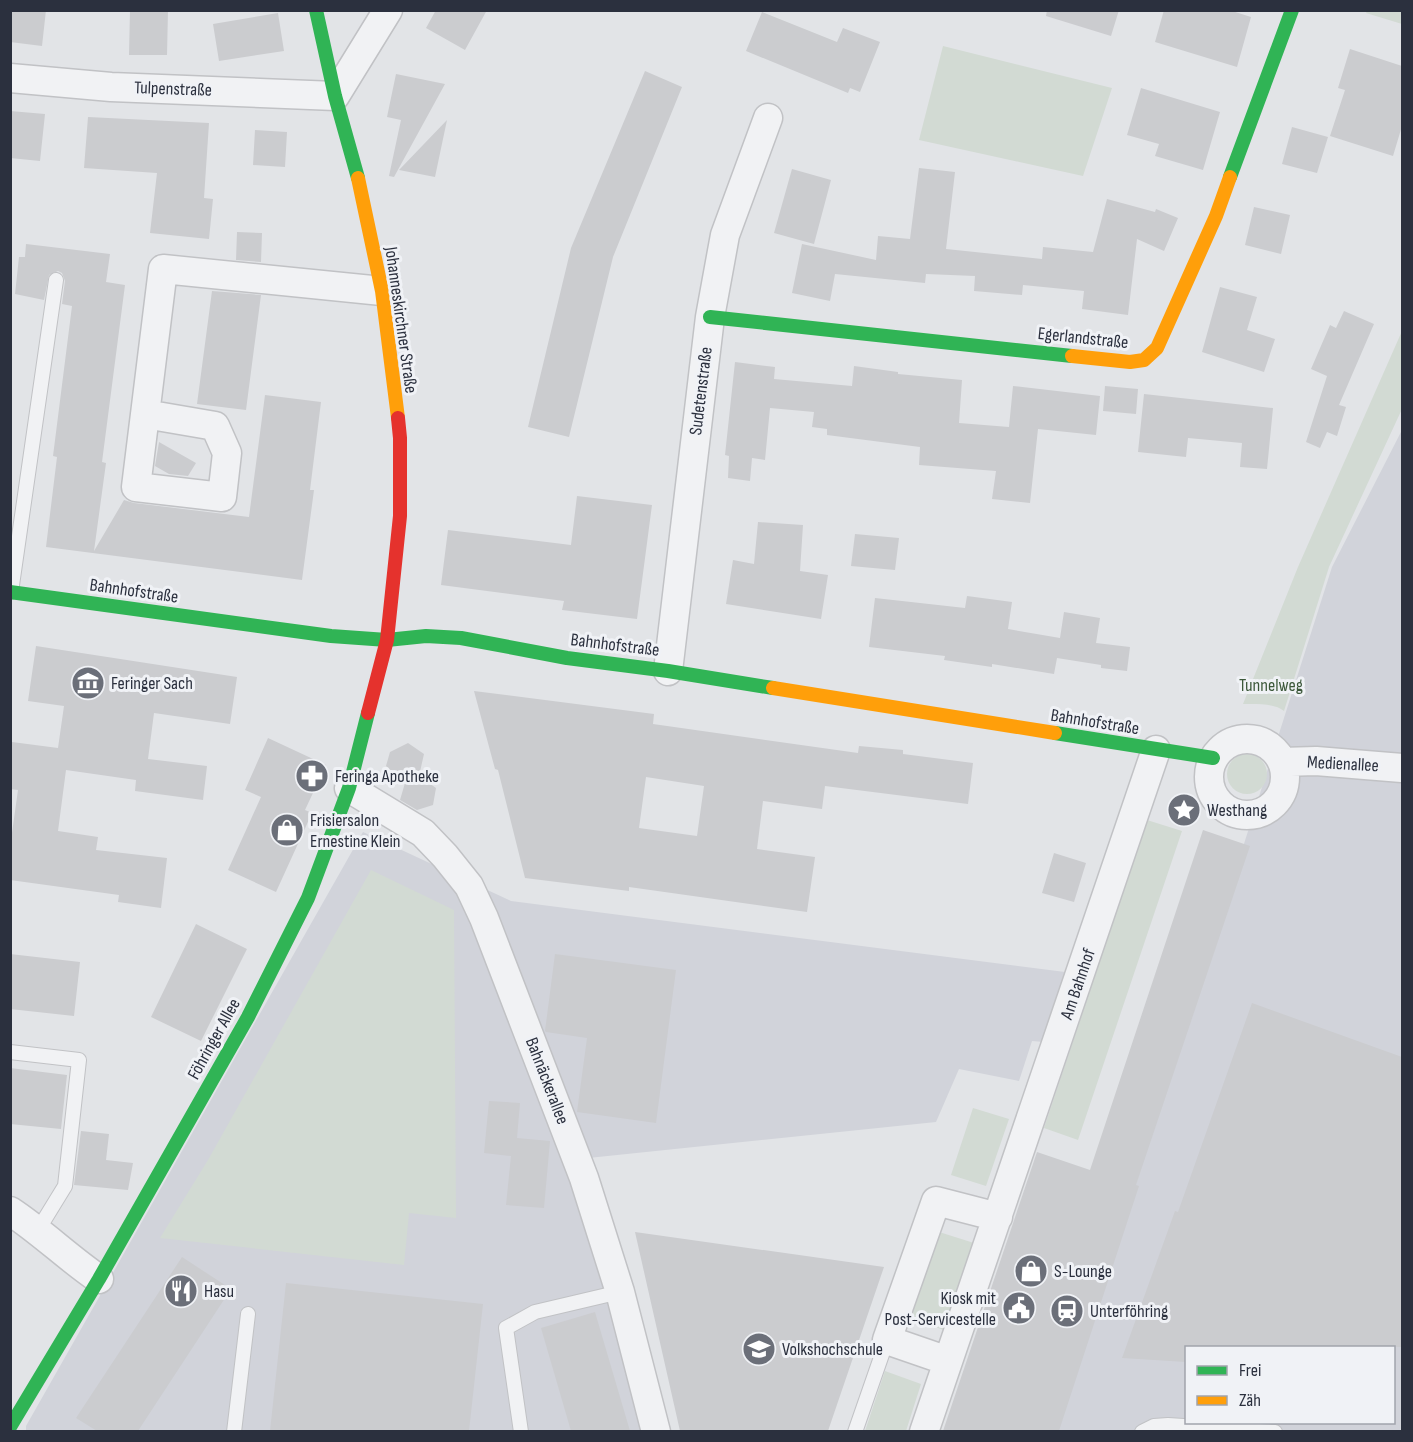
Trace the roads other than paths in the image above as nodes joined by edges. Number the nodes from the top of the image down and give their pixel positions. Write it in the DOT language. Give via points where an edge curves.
graph roads {
  1 [pos="316,10"];
  2 [pos="388,10"];
  3 [pos="1292,10"];
  4 [pos="10,78"];
  5 [pos="335,96"];
  6 [pos="768,118"];
  7 [pos="56,280"];
  8 [pos="382,291"];
  9 [pos="710,317"];
  10 [pos="146,414"];
  11 [pos="11,593"];
  12 [pos="387,640"];
  13 [pos="668,670"];
  14 [pos="1156,750"];
  15 [pos="1213,758"];
  16 [pos="1282,762"];
  17 [pos="1402,768"];
  18 [pos="349,788"];
  19 [pos="10,1052"];
  20 [pos="10,1211"];
  21 [pos="998,1218"];
  22 [pos="38,1230"];
  23 [pos="99,1279"];
  24 [pos="620,1292"];
  25 [pos="248,1314"];
  26 [pos="887,1340"];
  27 [pos="948,1361"];
  28 [pos="10,1427"];
  29 [pos="1167,1428"];
  30 [pos="234,1431"];
  31 [pos="521,1431"];
  32 [pos="656,1431"];
  33 [pos="855,1431"];
  34 [pos="924,1431"];
  35 [pos="1142,1431"];
  36 [pos="1275,1431"];
  1 -- 5 [label="street, Johanneskirchner Straße"];
  2 -- 5 [label="street"];
  3 -- 9 [label="street, Egerlandstraße" via="1216,216 1157,348 1144,360 1130,362"];
  4 -- 5 [label="street, Tulpenstraße" via="111,87"];
  5 -- 8 [label="street, Johanneskirchner Straße" via="355,162"];
  6 -- 9 [label="street, Sudetenstraße" via="725,235"];
  7 -- 11 [label="lane"];
  8 -- 10 [label="street" via="164,269"];
  8 -- 12 [label="street, Johanneskirchner Straße" via="400,448 400,516"];
  9 -- 13 [label="street, Sudetenstraße"];
  11 -- 12 [label="street, Bahnhofstraße"];
  12 -- 13 [label="street, Bahnhofstraße" via="460,638 567,658"];
  12 -- 18 [label="street, Föhringer Allee"];
  13 -- 14 [label="street, Bahnhofstraße"];
  14 -- 15 [label="street, Bahnhofstraße"];
  14 -- 21 [label="street, Am Bahnhof"];
  15 -- 16 [label="street" via="1230,742 1252,739 1271,747"];
  15 -- 16 [label="street" via="1209,777 1213,795 1226,809 1244,815 1257,814 1278,799 1284,788"];
  16 -- 17 [label="street, Medienallee"];
  18 -- 23 [label="street, Föhringer Allee" via="308,898 248,1017"];
  18 -- 24 [label="street, Bahnäckerallee" via="423,833 469,886 584,1178"];
  19 -- 22 [label="lane" via="79,1060 65,1186"];
  20 -- 22 [label="street"];
  21 -- 26 [label="street" via="936,1201"];
  21 -- 27 [label="street, Am Bahnhof"];
  22 -- 23 [label="street"];
  23 -- 28 [label="street, Föhringer Allee"];
  24 -- 31 [label="lane" via="535,1312 507,1328"];
  24 -- 32 [label="street, Bahnäckerallee"];
  25 -- 30 [label="lane"];
  26 -- 27 [label="street"];
  26 -- 33 [label="lane"];
  27 -- 34 [label="street, Am Bahnhof"];
  29 -- 35 [label="lane" via="1154,1426"];
  29 -- 36 [label="lane"];
}
